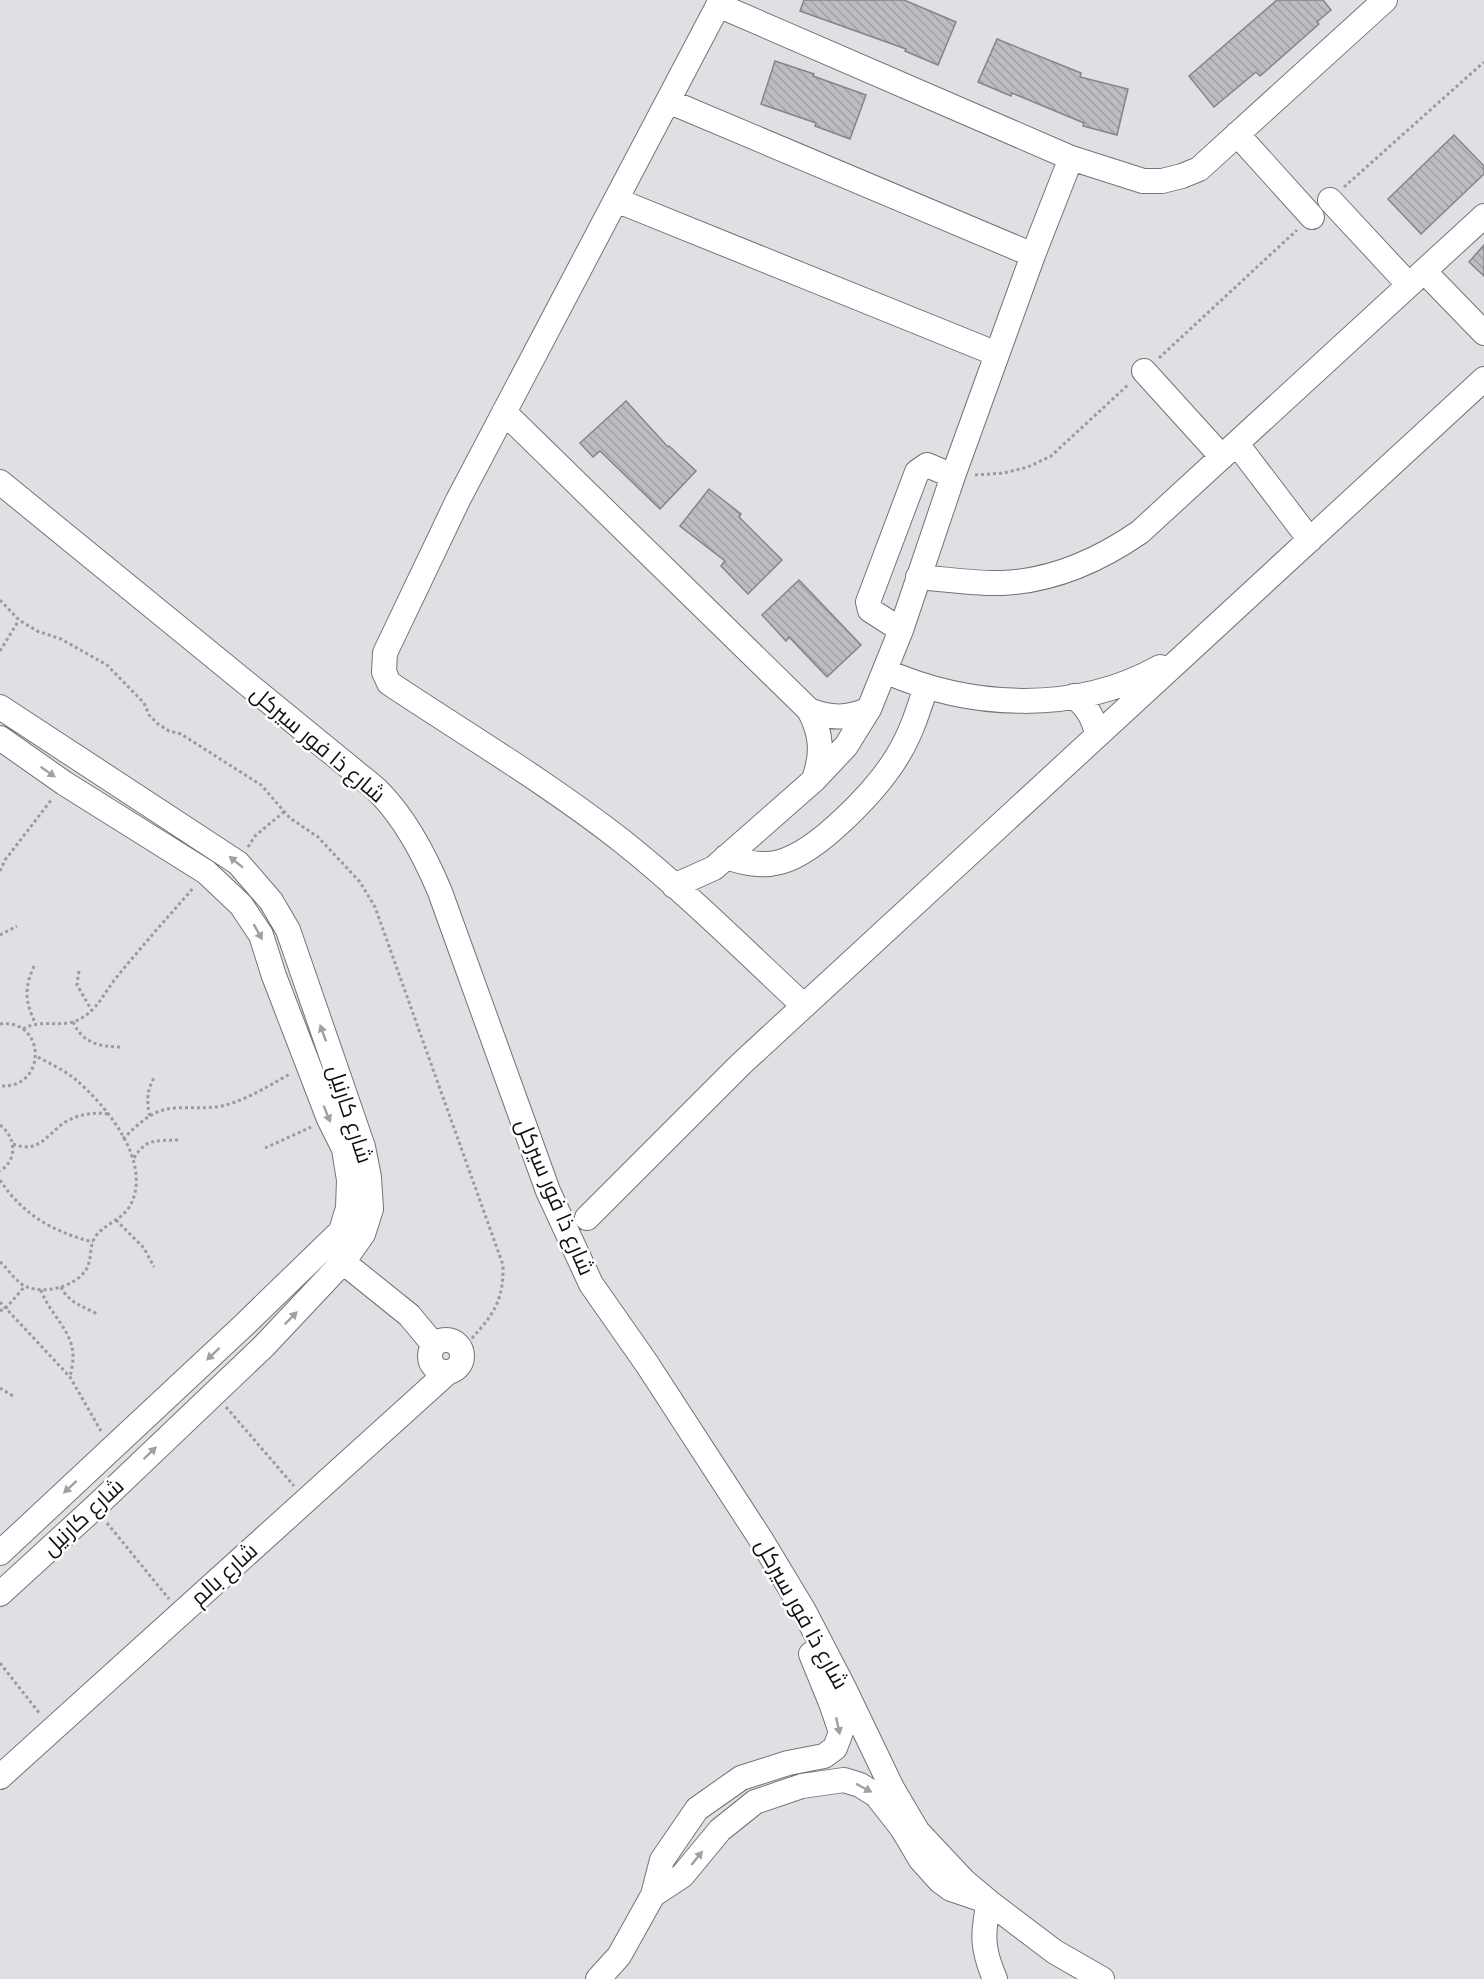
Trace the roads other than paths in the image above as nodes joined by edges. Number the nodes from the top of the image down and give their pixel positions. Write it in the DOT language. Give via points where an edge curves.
graph roads {
  1 [pos="1385,0"];
  2 [pos="720,3"];
  3 [pos="668,101"];
  4 [pos="1237,134"];
  5 [pos="1071,158"];
  6 [pos="616,200"];
  7 [pos="1330,200"];
  8 [pos="1484,216"];
  9 [pos="1312,217"];
  10 [pos="1033,255"];
  11 [pos="1416,278"];
  12 [pos="1484,333"];
  13 [pos="997,354"];
  14 [pos="1144,371"];
  15 [pos="1484,379"];
  16 [pos="504,412"];
  17 [pos="1230,451"];
  18 [pos="953,476"];
  19 [pos="0,482"];
  20 [pos="1310,540"];
  21 [pos="918,577"];
  22 [pos="901,630"];
  23 [pos="1186,652"];
  24 [pos="885,671"];
  25 [pos="926,687"];
  26 [pos="1074,696"];
  27 [pos="0,707"];
  28 [pos="869,709"];
  29 [pos="809,710"];
  30 [pos="1097,735"];
  31 [pos="0,738"];
  32 [pos="814,780"];
  33 [pos="720,863"];
  34 [pos="674,886"];
  35 [pos="702,910"];
  36 [pos="804,1006"];
  37 [pos="354,1148"];
  38 [pos="587,1218"];
  39 [pos="343,1262"];
  40 [pos="243,1326"];
  41 [pos="434,1345"];
  42 [pos="264,1346"];
  43 [pos="448,1372"];
  44 [pos="0,1553"];
  45 [pos="0,1594"];
  46 [pos="804,1611"];
  47 [pos="0,1777"];
  48 [pos="741,1778"];
  49 [pos="755,1802"];
  50 [pos="697,1809"];
  51 [pos="720,1830"];
  52 [pos="653,1896"];
  53 [pos="989,1902"];
  54 [pos="598,1979"];
  55 [pos="995,1979"];
  56 [pos="1102,1979"];
  1 -- 4 [label="street"];
  2 -- 3 [label="street"];
  2 -- 5 [label="street"];
  3 -- 6 [label="street"];
  3 -- 10 [label="street"];
  4 -- 5 [label="street" via="1199,169 1162,181 1143,181"];
  4 -- 9 [label="street"];
  5 -- 10 [label="street"];
  6 -- 13 [label="street"];
  6 -- 16 [label="street"];
  7 -- 11 [label="street"];
  8 -- 11 [label="street"];
  10 -- 13 [label="street"];
  11 -- 12 [label="street"];
  11 -- 17 [label="street"];
  13 -- 18 [label="street"];
  14 -- 17 [label="street"];
  15 -- 20 [label="street"];
  16 -- 29 [label="street"];
  16 -- 34 [label="street" via="390,640 384,672 389,683 552,790 622,841"];
  17 -- 20 [label="street"];
  17 -- 21 [label="street" via="1140,532 1088,563 1050,575 1001,583"];
  18 -- 21 [label="street"];
  18 -- 22 [label="street" via="927,465 917,472 868,602 870,610"];
  19 -- 46 [label="street, شارع ذا فور سيركل" via="348,766 380,793 403,821 440,892 548,1191 591,1284"];
  20 -- 23 [label="street"];
  21 -- 22 [label="street"];
  22 -- 24 [label="street"];
  23 -- 26 [label="street" via="1126,682"];
  23 -- 30 [label="street"];
  24 -- 25 [label="street"];
  24 -- 28 [label="street"];
  25 -- 26 [label="street" via="992,700"];
  25 -- 33 [label="street" via="915,723 897,756 875,786 834,827 796,856 780,862"];
  26 -- 30 [label="street" via="1087,709"];
  37 -- 27 [label="street, شارع كارنيل, one-way" via="288,930 271,901 238,863"];
  28 -- 29 [label="street" via="840,717"];
  28 -- 32 [label="street" via="846,746"];
  29 -- 32 [label="street" via="821,742"];
  30 -- 36 [label="street"];
  31 -- 37 [label="street, شارع كارنيل, one-way" via="206,872 241,905 261,935 329,1119"];
  32 -- 33 [label="street"];
  33 -- 34 [label="street"];
  33 -- 35 [label="street"];
  34 -- 35 [label="street"];
  35 -- 36 [label="street"];
  36 -- 38 [label="street"];
  37 -- 39 [label="street, شارع كارنيل" via="369,1177 371,1209 363,1234"];
  37 -- 40 [label="street, شارع كارنيل" via="348,1208 341,1231"];
  39 -- 41 [label="street" via="409,1315"];
  42 -- 39 [label="street, شارع كارنيل, one-way"];
  40 -- 42 [label="street"];
  40 -- 44 [label="street, شارع كارنيل, one-way"];
  41 -- 43 [label="street" via="430,1356 433,1366"];
  41 -- 43 [label="street" via="449,1341 461,1351 458,1367"];
  45 -- 42 [label="street, شارع كارنيل, one-way"];
  43 -- 47 [label="street, شارع بالم"];
  46 -- 48 [label="street, one-way" via="805,1640 841,1732 838,1742 824,1755"];
  46 -- 53 [label="street, شارع ذا فور سيركل" via="918,1832"];
  48 -- 49 [label="street"];
  48 -- 50 [label="street"];
  49 -- 51 [label="street"];
  49 -- 53 [label="street, one-way" via="802,1786 844,1780 860,1785 876,1795 940,1881 951,1889"];
  50 -- 51 [label="street"];
  50 -- 52 [label="street" via="662,1860"];
  52 -- 51 [label="street, one-way" via="682,1876"];
  52 -- 54 [label="street" via="619,1956"];
  53 -- 55 [label="street" via="983,1943"];
  53 -- 56 [label="street, شارع ذا فور سيركل" via="1055,1952"];
}
